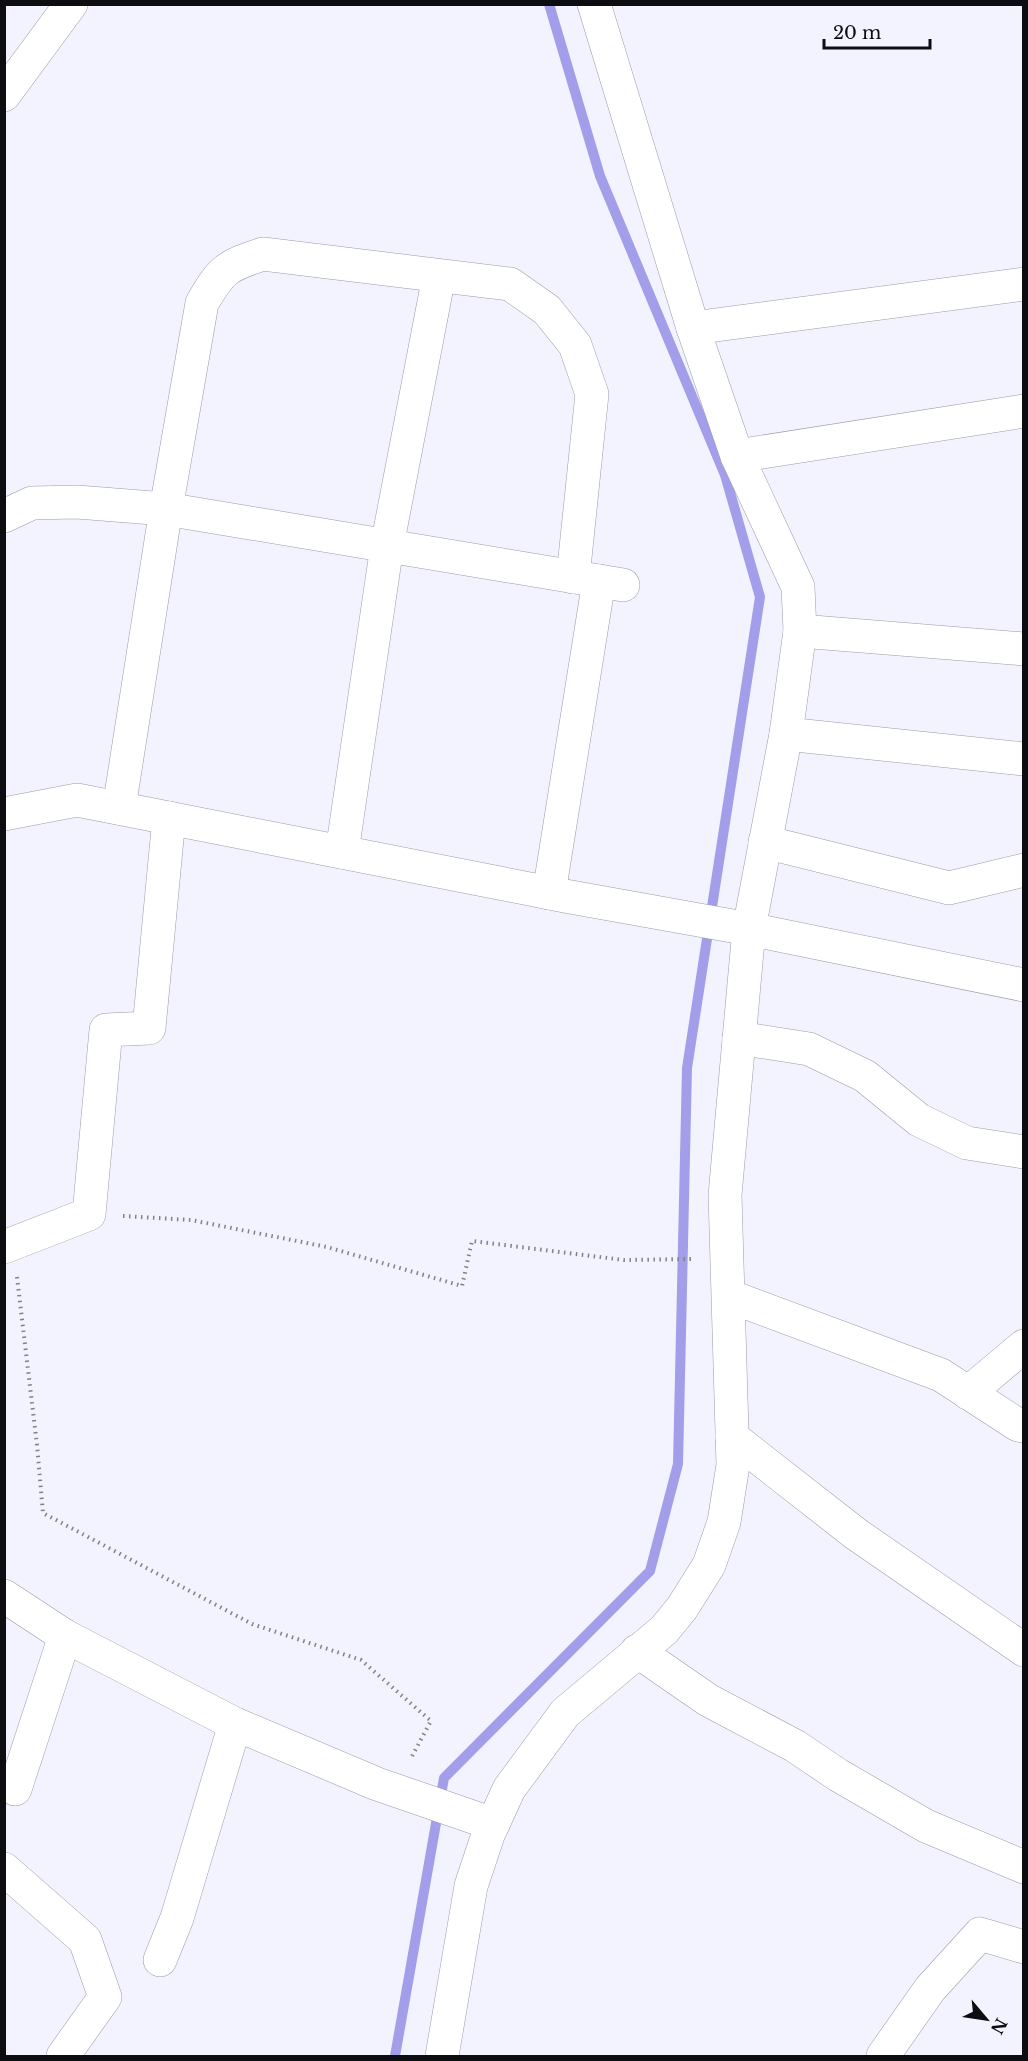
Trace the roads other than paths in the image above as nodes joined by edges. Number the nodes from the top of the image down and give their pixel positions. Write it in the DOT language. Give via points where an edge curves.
graph roads {
  1 [pos="71,4"];
  2 [pos="594,4"];
  3 [pos="4,95"];
  4 [pos="439,276"];
  5 [pos="1023,284"];
  6 [pos="693,328"];
  7 [pos="1023,411"];
  8 [pos="737,456"];
  9 [pos="166,509"];
  10 [pos="4,516"];
  11 [pos="387,546"];
  12 [pos="598,581"];
  13 [pos="800,631"];
  14 [pos="1023,650"];
  15 [pos="786,734"];
  16 [pos="1023,759"];
  17 [pos="120,808"];
  18 [pos="4,814"];
  19 [pos="169,818"];
  20 [pos="765,843"];
  21 [pos="342,852"];
  22 [pos="1023,870"];
  23 [pos="549,892"];
  24 [pos="742,928"];
  25 [pos="1023,985"];
  26 [pos="739,1038"];
  27 [pos="1023,1152"];
  28 [pos="9,1245"];
  29 [pos="729,1296"];
  30 [pos="1023,1346"];
  31 [pos="968,1393"];
  32 [pos="1023,1426"];
  33 [pos="732,1437"];
  34 [pos="4,1596"];
  35 [pos="65,1636"];
  36 [pos="1023,1650"];
  37 [pos="637,1651"];
  38 [pos="235,1724"];
  39 [pos="15,1790"];
  40 [pos="493,1824"];
  41 [pos="1023,1867"];
  42 [pos="4,1869"];
  43 [pos="1023,1947"];
  44 [pos="160,1960"];
  45 [pos="63,2056"];
  46 [pos="442,2056"];
  47 [pos="883,2056"];
  1 -- 3 [label="street"];
  2 -- 6 [label="street"];
  4 -- 9 [label="street" via="263,255 234,263 216,279 202,303"];
  4 -- 11 [label="street"];
  4 -- 12 [label="street" via="510,284 546,310 575,345 592,394"];
  5 -- 6 [label="street"];
  6 -- 8 [label="street"];
  7 -- 8 [label="street"];
  8 -- 13 [label="street" via="798,587"];
  9 -- 10 [label="street" via="77,502 32,503"];
  9 -- 11 [label="street"];
  9 -- 17 [label="street"];
  11 -- 12 [label="street"];
  11 -- 21 [label="street"];
  12 -- 23 [label="street"];
  13 -- 14 [label="street"];
  13 -- 15 [label="street"];
  15 -- 16 [label="street"];
  15 -- 20 [label="street"];
  17 -- 18 [label="street" via="77,800"];
  17 -- 19 [label="street"];
  19 -- 21 [label="street"];
  19 -- 28 [label="street" via="149,1028 106,1030 89,1214"];
  20 -- 22 [label="street" via="949,888"];
  20 -- 24 [label="street"];
  21 -- 23 [label="street"];
  23 -- 24 [label="street"];
  24 -- 25 [label="street"];
  24 -- 26 [label="street"];
  26 -- 27 [label="street" via="809,1049 865,1076 919,1120 967,1143"];
  26 -- 29 [label="street" via="725,1195"];
  29 -- 31 [label="street" via="941,1375"];
  29 -- 33 [label="street"];
  30 -- 31 [label="street"];
  31 -- 32 [label="street"];
  33 -- 36 [label="street" via="856,1534"];
  33 -- 37 [label="street" via="733,1465 724,1522 709,1565 682,1608"];
  34 -- 35 [label="street"];
  35 -- 38 [label="street"];
  35 -- 39 [label="street"];
  37 -- 40 [label="street" via="564,1713 509,1789"];
  37 -- 41 [label="street" via="708,1700 795,1746 926,1826"];
  38 -- 40 [label="street" via="393,1789"];
  38 -- 44 [label="street" via="177,1918"];
  40 -- 46 [label="street" via="471,1886"];
  42 -- 45 [label="street" via="85,1940 105,1997"];
  43 -- 47 [label="street" via="981,1934 930,1989"];
}
